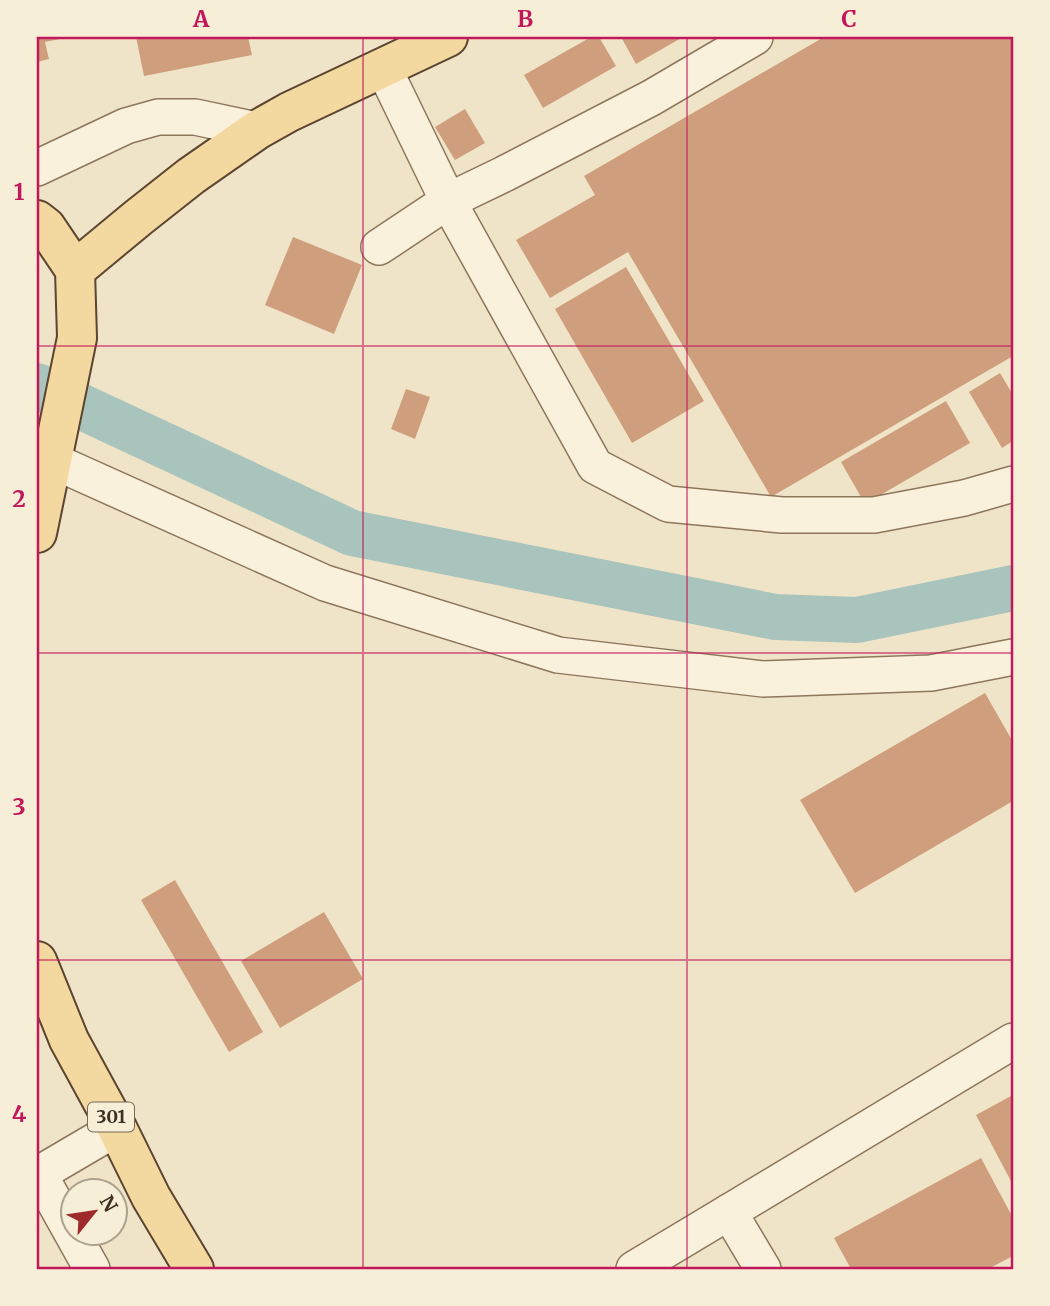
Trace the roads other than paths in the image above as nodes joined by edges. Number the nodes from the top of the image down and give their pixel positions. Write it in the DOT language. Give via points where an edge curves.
graph roads {
  1 [pos="449,37"];
  2 [pos="755,37"];
  3 [pos="383,66"];
  4 [pos="257,130"];
  5 [pos="37,167"];
  6 [pos="447,201"];
  7 [pos="37,220"];
  8 [pos="379,247"];
  9 [pos="75,270"];
  10 [pos="1013,484"];
  11 [pos="42,496"];
  12 [pos="1013,657"];
  13 [pos="37,961"];
  14 [pos="1013,1041"];
  15 [pos="117,1128"];
  16 [pos="38,1175"];
  17 [pos="729,1212"];
  18 [pos="92,1269"];
  19 [pos="194,1269"];
  20 [pos="634,1269"];
  21 [pos="763,1269"];
  1 -- 3 [label="main road"];
  2 -- 6 [label="lane" via="651,98"];
  3 -- 4 [label="main road"];
  3 -- 6 [label="lane"];
  4 -- 5 [label="lane" via="195,117 158,117 126,126"];
  4 -- 9 [label="main road" via="149,208"];
  6 -- 8 [label="lane"];
  6 -- 10 [label="lane" via="595,466 668,504 782,515 874,515"];
  7 -- 9 [label="main road"];
  9 -- 11 [label="main road" via="77,338"];
  11 -- 12 [label="lane" via="558,655 763,679 931,673"];
  13 -- 15 [label="main road, 301" via="69,1040"];
  14 -- 17 [label="lane"];
  15 -- 16 [label="lane"];
  15 -- 19 [label="main road, 301"];
  16 -- 18 [label="lane"];
  17 -- 20 [label="lane"];
  17 -- 21 [label="lane"];
}
